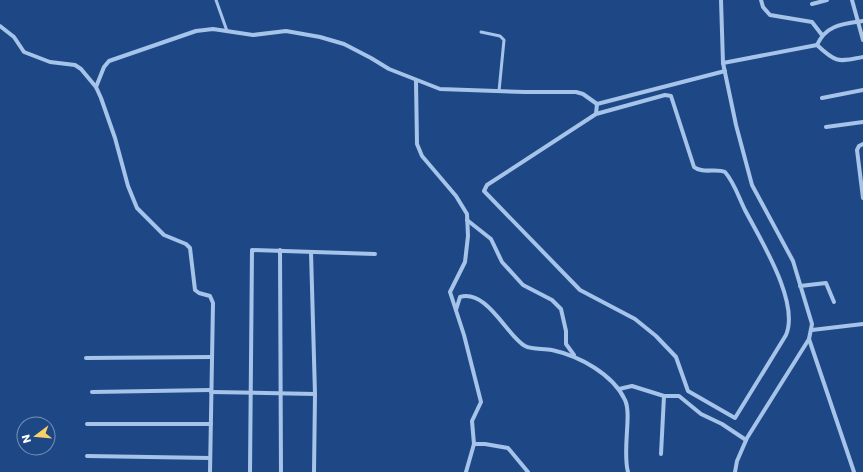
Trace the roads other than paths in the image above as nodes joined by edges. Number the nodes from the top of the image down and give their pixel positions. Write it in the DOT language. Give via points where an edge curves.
graph roads {
  1 [pos="216,0"];
  2 [pos="721,0"];
  3 [pos="761,0"];
  4 [pos="827,0"];
  5 [pos="852,0"];
  6 [pos="812,4"];
  7 [pos="861,22"];
  8 [pos="0,26"];
  9 [pos="227,31"];
  10 [pos="482,32"];
  11 [pos="822,35"];
  12 [pos="863,40"];
  13 [pos="817,45"];
  14 [pos="863,57"];
  15 [pos="723,63"];
  16 [pos="725,71"];
  17 [pos="416,81"];
  18 [pos="96,87"];
  19 [pos="863,90"];
  20 [pos="499,91"];
  21 [pos="822,98"];
  22 [pos="597,104"];
  23 [pos="596,114"];
  24 [pos="863,122"];
  25 [pos="826,127"];
  26 [pos="863,144"];
  27 [pos="863,198"];
  28 [pos="468,220"];
  29 [pos="280,250"];
  30 [pos="311,252"];
  31 [pos="375,254"];
  32 [pos="800,286"];
  33 [pos="834,302"];
  34 [pos="455,310"];
  35 [pos="863,324"];
  36 [pos="812,330"];
  37 [pos="809,339"];
  38 [pos="574,356"];
  39 [pos="212,357"];
  40 [pos="86,358"];
  41 [pos="619,389"];
  42 [pos="211,391"];
  43 [pos="92,392"];
  44 [pos="250,393"];
  45 [pos="282,394"];
  46 [pos="315,394"];
  47 [pos="664,396"];
  48 [pos="87,424"];
  49 [pos="211,424"];
  50 [pos="746,440"];
  51 [pos="474,444"];
  52 [pos="662,454"];
  53 [pos="87,456"];
  54 [pos="210,458"];
  55 [pos="210,472"];
  56 [pos="250,472"];
  57 [pos="281,472"];
  58 [pos="314,472"];
  59 [pos="466,472"];
  60 [pos="528,472"];
  61 [pos="628,472"];
  62 [pos="735,472"];
  63 [pos="854,472"];
  1 -- 9 [label="lane"];
  2 -- 15 [label="street"];
  3 -- 11 [label="street" via="770,15 812,22"];
  4 -- 6 [label="street"];
  5 -- 7 [label="street"];
  7 -- 11 [label="street" via="830,28"];
  7 -- 12 [label="street"];
  8 -- 18 [label="street" via="14,36 24,52 50,62 75,64"];
  9 -- 17 [label="street" via="253,35 286,32 320,37 344,44"];
  9 -- 18 [label="street" via="187,33 109,61"];
  10 -- 20 [label="lane" via="500,36 504,40"];
  11 -- 13 [label="street"];
  13 -- 14 [label="street" via="829,56 841,61"];
  13 -- 15 [label="street"];
  15 -- 16 [label="street"];
  16 -- 22 [label="street"];
  16 -- 32 [label="street" via="752,185 787,249"];
  17 -- 20 [label="street" via="440,89"];
  17 -- 28 [label="street" via="417,144 422,156 458,199"];
  18 -- 39 [label="street" via="137,208 164,235 190,248 195,290 199,294 210,296 213,303"];
  19 -- 21 [label="street"];
  20 -- 22 [label="street" via="576,92"];
  22 -- 23 [label="street"];
  23 -- 23 [label="street" via="665,95 671,96 694,167 698,170 723,170 727,174 772,259 789,309 788,332 735,418 688,392 676,357 656,336 635,319 580,290 484,191 487,184"];
  24 -- 25 [label="street"];
  26 -- 27 [label="street" via="857,150"];
  28 -- 34 [label="street" via="465,262 450,292"];
  28 -- 38 [label="street" via="491,239 502,262 523,285 552,300 561,309 566,344"];
  29 -- 30 [label="street"];
  29 -- 44 [label="street" via="254,249 252,252"];
  29 -- 45 [label="street"];
  30 -- 31 [label="street"];
  30 -- 46 [label="street"];
  32 -- 33 [label="street" via="826,283"];
  32 -- 36 [label="street"];
  34 -- 38 [label="street" via="460,297 471,296 494,312 524,345"];
  34 -- 51 [label="street" via="481,402 472,421"];
  35 -- 36 [label="street"];
  36 -- 37 [label="street"];
  37 -- 50 [label="street"];
  37 -- 63 [label="street"];
  38 -- 41 [label="street" via="589,363"];
  39 -- 40 [label="street"];
  39 -- 42 [label="street"];
  41 -- 47 [label="street" via="632,386"];
  41 -- 61 [label="street" via="628,407 625,462"];
  42 -- 43 [label="street"];
  42 -- 44 [label="street"];
  42 -- 49 [label="street"];
  44 -- 45 [label="street"];
  44 -- 56 [label="street"];
  45 -- 46 [label="street"];
  45 -- 57 [label="street"];
  46 -- 58 [label="street"];
  47 -- 50 [label="street" via="678,396 684,399 701,414"];
  47 -- 52 [label="street"];
  48 -- 49 [label="street"];
  49 -- 54 [label="street"];
  50 -- 62 [label="street"];
  51 -- 59 [label="street"];
  51 -- 60 [label="street" via="508,448"];
  53 -- 54 [label="street"];
  54 -- 55 [label="street"];
}
